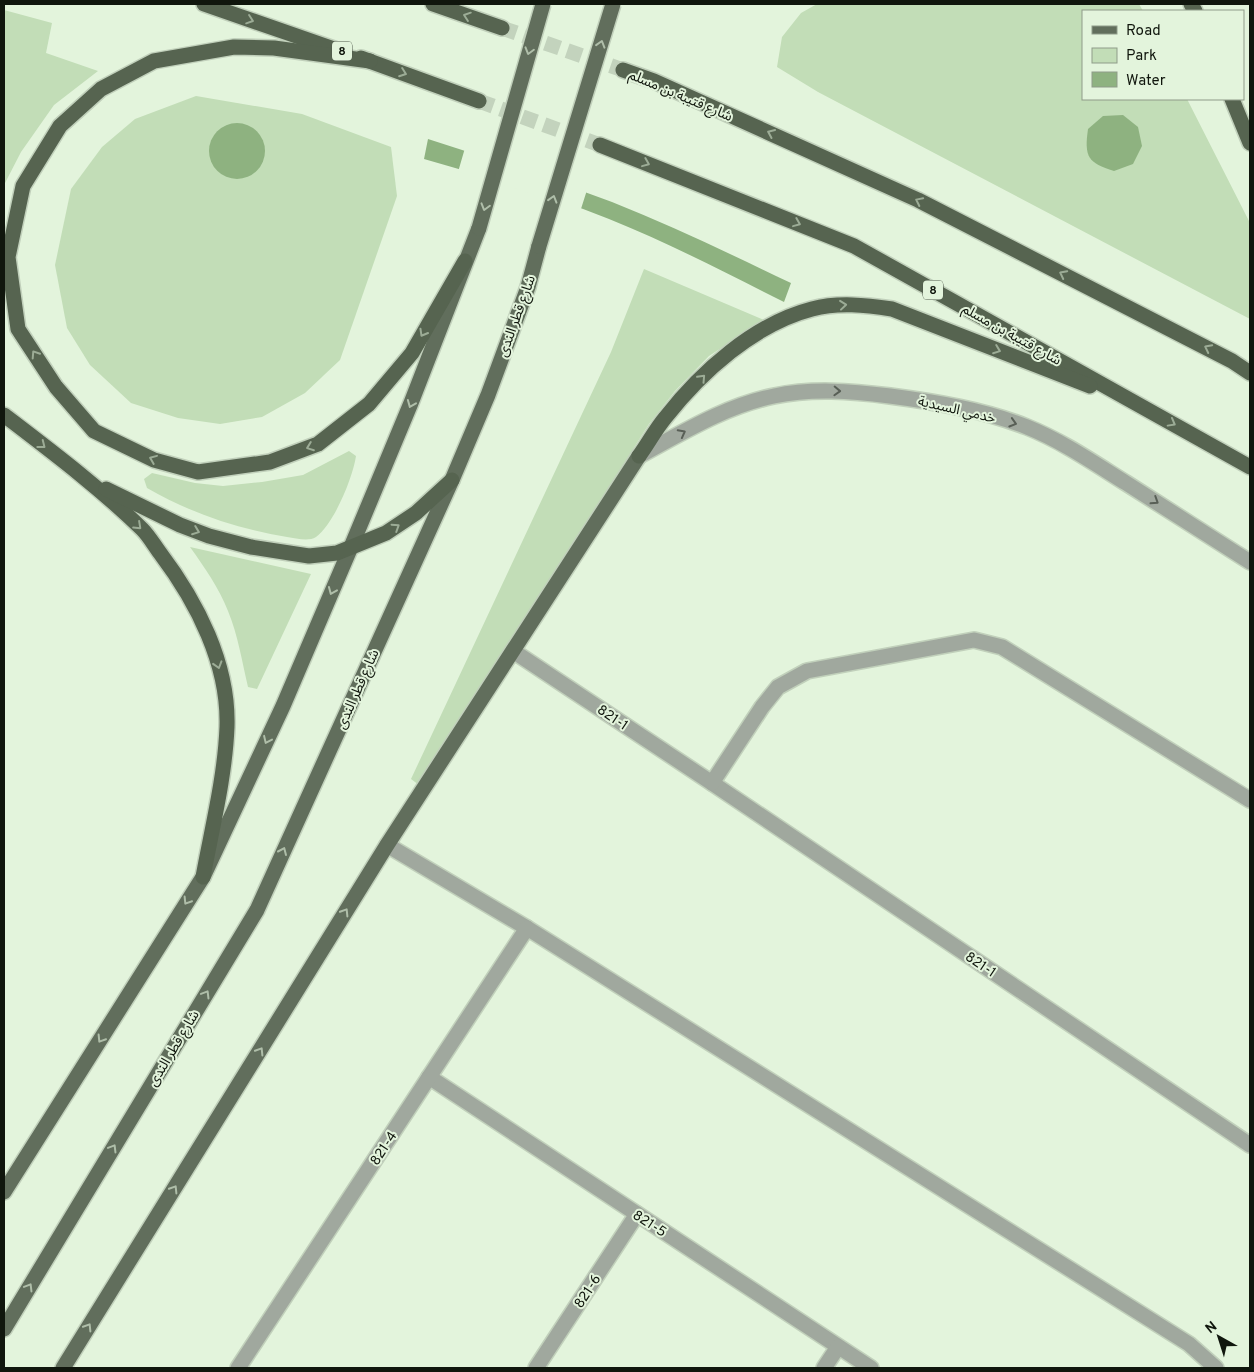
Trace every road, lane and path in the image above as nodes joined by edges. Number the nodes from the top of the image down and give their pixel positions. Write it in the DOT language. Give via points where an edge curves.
graph roads {
  1 [pos="204,4"];
  2 [pos="433,4"];
  3 [pos="543,4"];
  4 [pos="613,4"];
  5 [pos="502,28"];
  6 [pos="370,61"];
  7 [pos="623,70"];
  8 [pos="1232,100"];
  9 [pos="479,101"];
  10 [pos="1250,143"];
  11 [pos="600,145"];
  12 [pos="465,261"];
  13 [pos="1250,373"];
  14 [pos="1146,408"];
  15 [pos="4,415"];
  16 [pos="639,456"];
  17 [pos="1250,467"];
  18 [pos="452,480"];
  19 [pos="89,481"];
  20 [pos="351,547"];
  21 [pos="1250,562"];
  22 [pos="513,651"];
  23 [pos="712,783"];
  24 [pos="1250,800"];
  25 [pos="387,845"];
  26 [pos="203,877"];
  27 [pos="527,928"];
  28 [pos="429,1077"];
  29 [pos="1250,1144"];
  30 [pos="4,1192"];
  31 [pos="638,1214"];
  32 [pos="4,1329"];
  33 [pos="838,1346"];
  34 [pos="63,1368"];
  35 [pos="238,1368"];
  36 [pos="536,1368"];
  37 [pos="824,1368"];
  38 [pos="871,1368"];
  39 [pos="1216,1368"];
  1 -- 6 [label="highway, 8, one-way"];
  5 -- 2 [label="highway, one-way"];
  3 -- 12 [label="main road, one-way, bridge" via="479,228"];
  18 -- 4 [label="main road, شارع قطر الندى, one-way, bridge" via="488,395 528,286"];
  6 -- 9 [label="highway, 8, one-way"];
  12 -- 6 [label="highway, one-way" via="412,353 369,404 318,444 270,462 198,472 154,460 94,431 56,387 18,329 8,257 23,186 60,126 101,89 154,62 234,47 274,48"];
  13 -- 7 [label="highway, شارع قتيبة بن مسلم, one-way" via="918,200"];
  8 -- 10 [label="highway"];
  11 -- 14 [label="highway, شارع قتيبة بن مسلم / 8, one-way" via="854,246"];
  12 -- 20 [label="main road, one-way"];
  16 -- 14 [label="highway, one-way" via="664,419 713,366 767,326 813,308 858,304 892,309"];
  14 -- 17 [label="highway, شارع قتيبة بن مسلم / 8, one-way"];
  15 -- 19 [label="highway, one-way"];
  16 -- 21 [label="street, خدمي السيدية, one-way" via="700,423 736,407 773,396 812,390 915,399 1027,427 1071,448"];
  16 -- 22 [label="main road"];
  20 -- 18 [label="highway, one-way" via="386,534 416,513"];
  32 -- 18 [label="main road, شارع قطر الندى, one-way" via="256,910"];
  19 -- 20 [label="highway, one-way" via="180,525 251,547 309,556 337,553"];
  19 -- 26 [label="highway, one-way" via="143,530 173,570 211,642 223,680 227,726"];
  20 -- 26 [label="main road, one-way" via="283,706"];
  22 -- 23 [label="street, 821-1"];
  22 -- 25 [label="main road"];
  23 -- 24 [label="street" via="778,687 807,671 974,640 1002,647"];
  23 -- 29 [label="street, 821-1"];
  25 -- 27 [label="street"];
  34 -- 25 [label="main road, one-way"];
  26 -- 30 [label="main road, one-way"];
  27 -- 28 [label="street, 821-4"];
  27 -- 39 [label="street" via="1189,1344"];
  28 -- 31 [label="street, 821-5"];
  28 -- 35 [label="street, 821-4"];
  31 -- 33 [label="street, 821-5"];
  31 -- 36 [label="street, 821-6"];
  33 -- 37 [label="street"];
  33 -- 38 [label="street, 821-5"];
}
